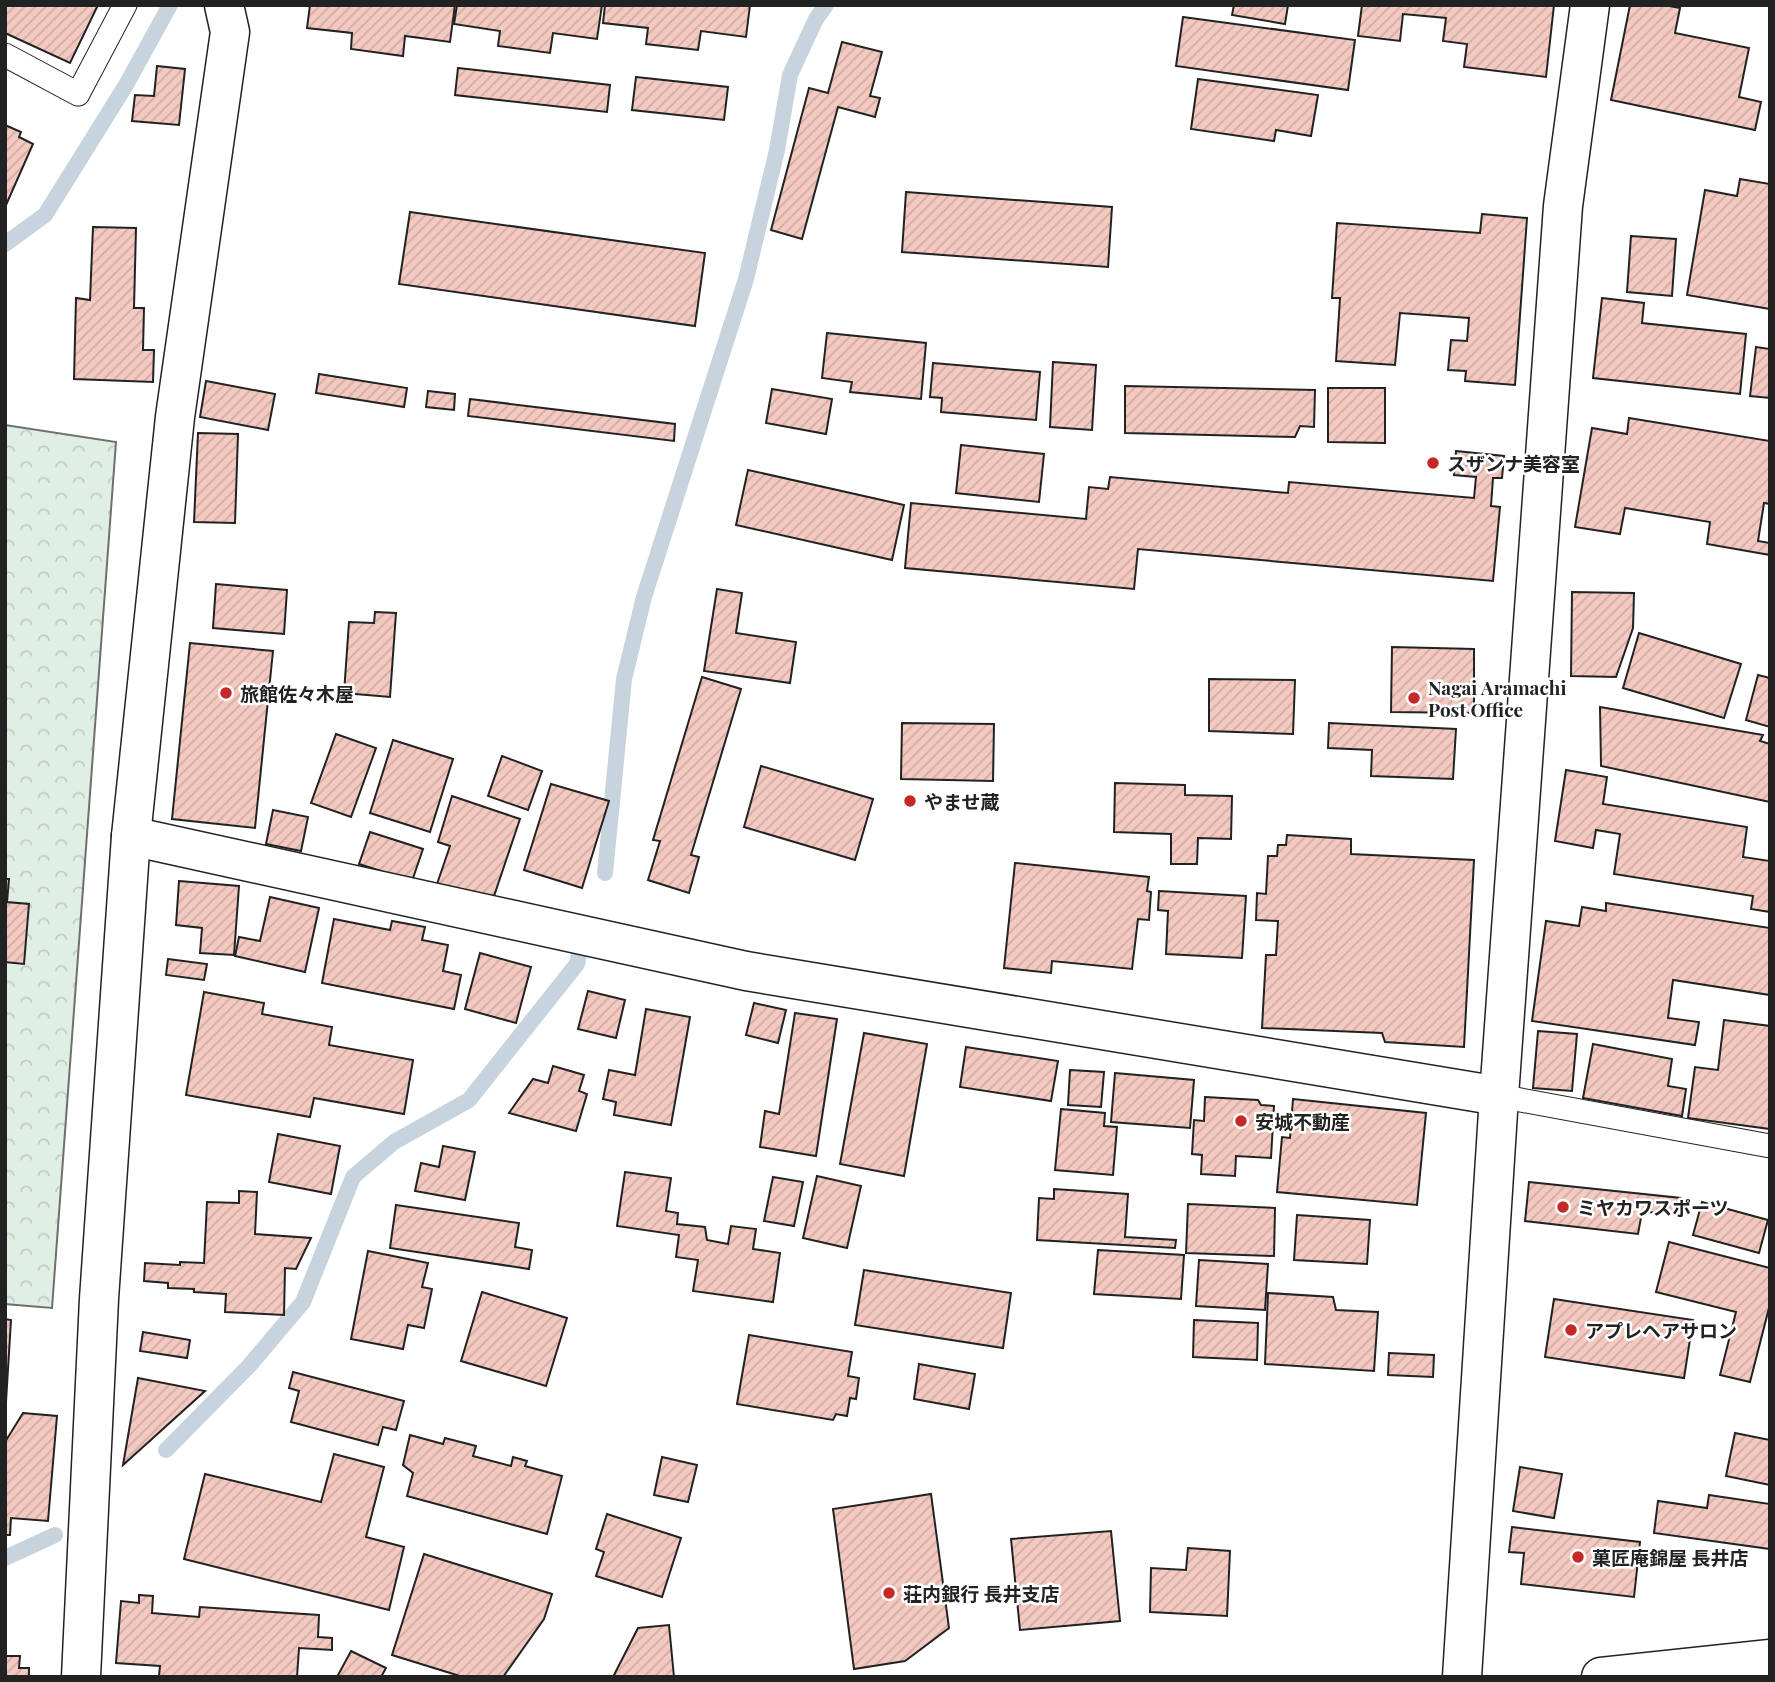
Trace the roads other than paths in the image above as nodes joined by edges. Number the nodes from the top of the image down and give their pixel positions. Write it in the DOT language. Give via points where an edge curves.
graph roads {
  1 [pos="125,5"];
  2 [pos="224,5"];
  3 [pos="1590,5"];
  4 [pos="5,55"];
  5 [pos="131,836"];
  6 [pos="1499,1096"];
  7 [pos="1770,1146"];
  8 [pos="1770,1660"];
  9 [pos="81,1677"];
  10 [pos="1462,1677"];
  11 [pos="1601,1677"];
  1 -- 4 [label="lane" via="78,94"];
  2 -- 5 [label="street" via="230,32 175,417"];
  3 -- 6 [label="street" via="1563,206"];
  5 -- 6 [label="street" via="746,971"];
  5 -- 9 [label="street" via="99,1299"];
  6 -- 7 [label="lane"];
  6 -- 10 [label="street"];
  8 -- 11 [label="street"];
}
